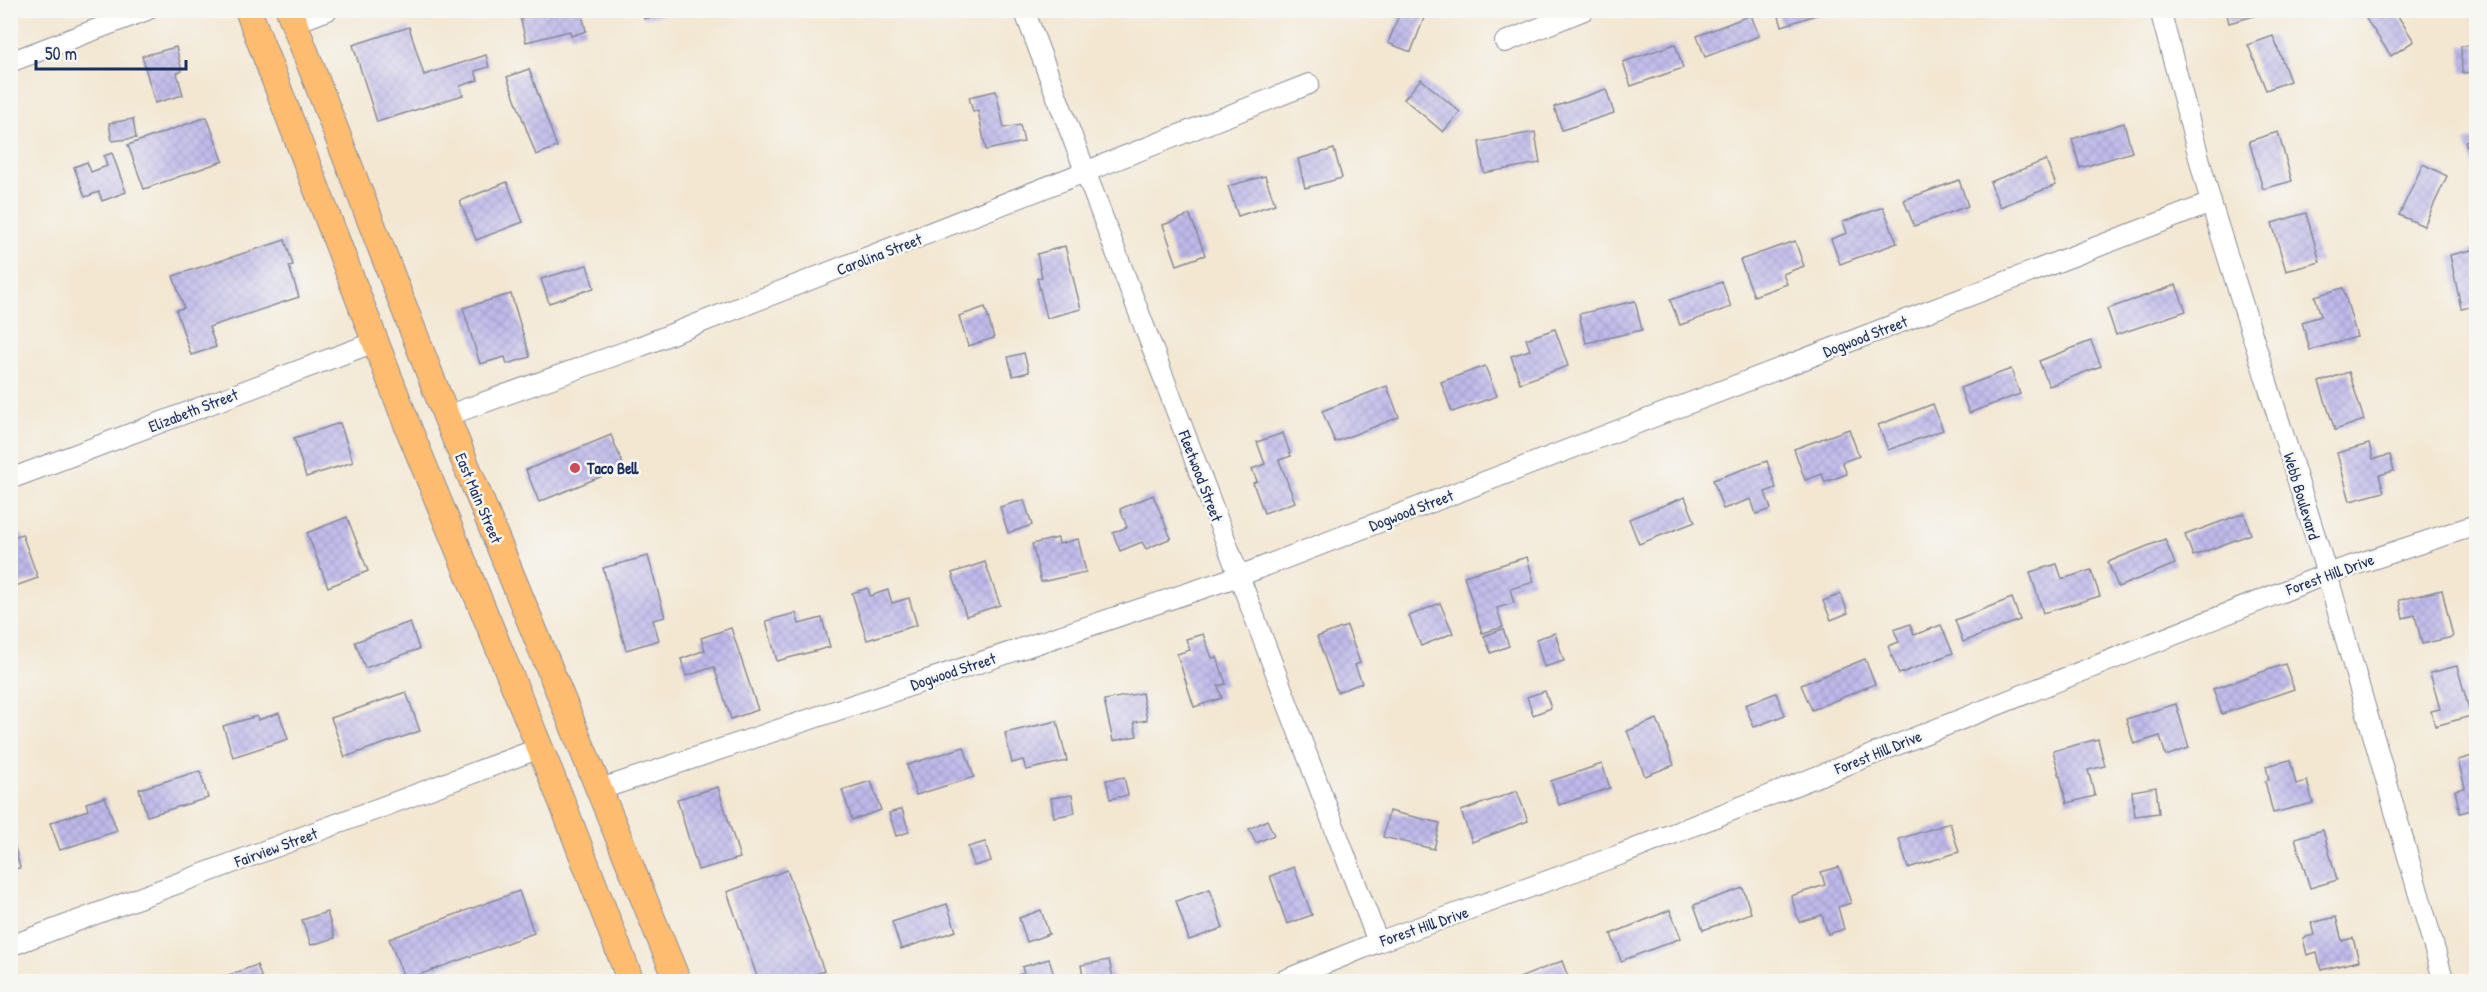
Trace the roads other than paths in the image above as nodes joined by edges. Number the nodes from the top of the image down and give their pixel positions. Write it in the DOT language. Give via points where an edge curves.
graph roads {
  1 [pos="147,10"];
  2 [pos="248,10"];
  3 [pos="328,10"];
  4 [pos="1024,10"];
  5 [pos="1584,10"];
  6 [pos="2160,10"];
  7 [pos="292,17"];
  8 [pos="1505,42"];
  9 [pos="10,62"];
  10 [pos="1309,84"];
  11 [pos="1086,173"];
  12 [pos="2211,203"];
  13 [pos="375,342"];
  14 [pos="446,416"];
  15 [pos="10,479"];
  16 [pos="2476,525"];
  17 [pos="2327,574"];
  18 [pos="1239,576"];
  19 [pos="540,748"];
  20 [pos="601,789"];
  21 [pos="1378,942"];
  22 [pos="10,946"];
  23 [pos="631,981"];
  24 [pos="678,981"];
  25 [pos="1280,981"];
  26 [pos="2444,981"];
  1 -- 9 [label="street"];
  2 -- 13 [label="main road"];
  3 -- 7 [label="street"];
  4 -- 11 [label="street, Fleetwood Street"];
  5 -- 8 [label="street"];
  6 -- 12 [label="street, Webb Boulevard"];
  7 -- 14 [label="main road, East Main Street"];
  10 -- 11 [label="street, Carolina Street"];
  11 -- 14 [label="street, Carolina Street" via="641,346"];
  11 -- 18 [label="street, Fleetwood Street"];
  12 -- 17 [label="street, Webb Boulevard"];
  12 -- 18 [label="street, Dogwood Street"];
  13 -- 15 [label="street, Elizabeth Street"];
  13 -- 19 [label="main road" via="444,520"];
  14 -- 20 [label="main road, East Main Street"];
  16 -- 17 [label="street, Forest Hill Drive"];
  17 -- 21 [label="street, Forest Hill Drive" via="1622,854"];
  17 -- 26 [label="street, Webb Boulevard"];
  18 -- 20 [label="street, Dogwood Street"];
  18 -- 21 [label="street, Fleetwood Street"];
  19 -- 22 [label="street, Fairview Street"];
  19 -- 23 [label="main road"];
  20 -- 24 [label="main road, East Main Street"];
  21 -- 25 [label="street, Forest Hill Drive"];
}
